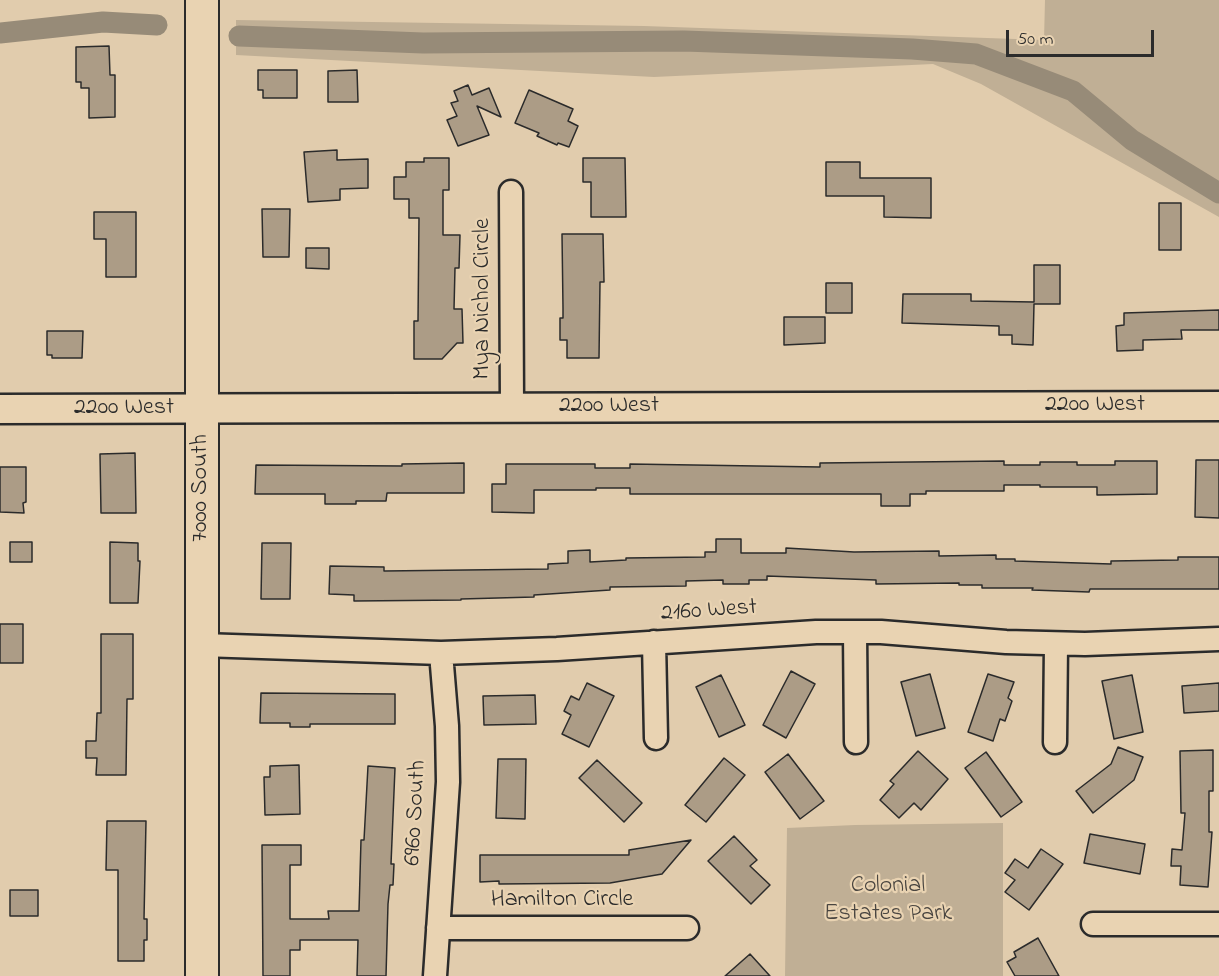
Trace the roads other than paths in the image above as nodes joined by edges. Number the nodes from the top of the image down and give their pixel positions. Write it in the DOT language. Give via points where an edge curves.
graph roads {
  1 [pos="202,0"];
  2 [pos="511,192"];
  3 [pos="1219,406"];
  4 [pos="512,407"];
  5 [pos="203,409"];
  6 [pos="0,410"];
  7 [pos="855,632"];
  8 [pos="1219,639"];
  9 [pos="654,642"];
  10 [pos="1056,644"];
  11 [pos="202,645"];
  12 [pos="441,653"];
  13 [pos="656,738"];
  14 [pos="856,742"];
  15 [pos="1054,742"];
  16 [pos="1093,924"];
  17 [pos="1219,924"];
  18 [pos="438,928"];
  19 [pos="687,928"];
  20 [pos="202,976"];
  21 [pos="435,976"];
  1 -- 5 [label="main road, 7000 South"];
  2 -- 4 [label="street, Mya Nichol Circle"];
  3 -- 4 [label="street, 2200 West"];
  4 -- 5 [label="street, 2200 West"];
  5 -- 6 [label="street, 2200 West"];
  5 -- 11 [label="main road, 7000 South"];
  7 -- 9 [label="street, 2160 West"];
  7 -- 10 [label="street, 2160 West"];
  7 -- 14 [label="street"];
  8 -- 10 [label="street, 2160 West"];
  9 -- 12 [label="street, 2160 West"];
  9 -- 13 [label="street"];
  10 -- 15 [label="street"];
  11 -- 12 [label="street, 2160 West"];
  11 -- 20 [label="main road, 7000 South"];
  12 -- 18 [label="street, 6960 South" via="448,782"];
  16 -- 17 [label="street"];
  18 -- 19 [label="street, Hamilton Circle"];
  18 -- 21 [label="street, 6960 South"];
}
